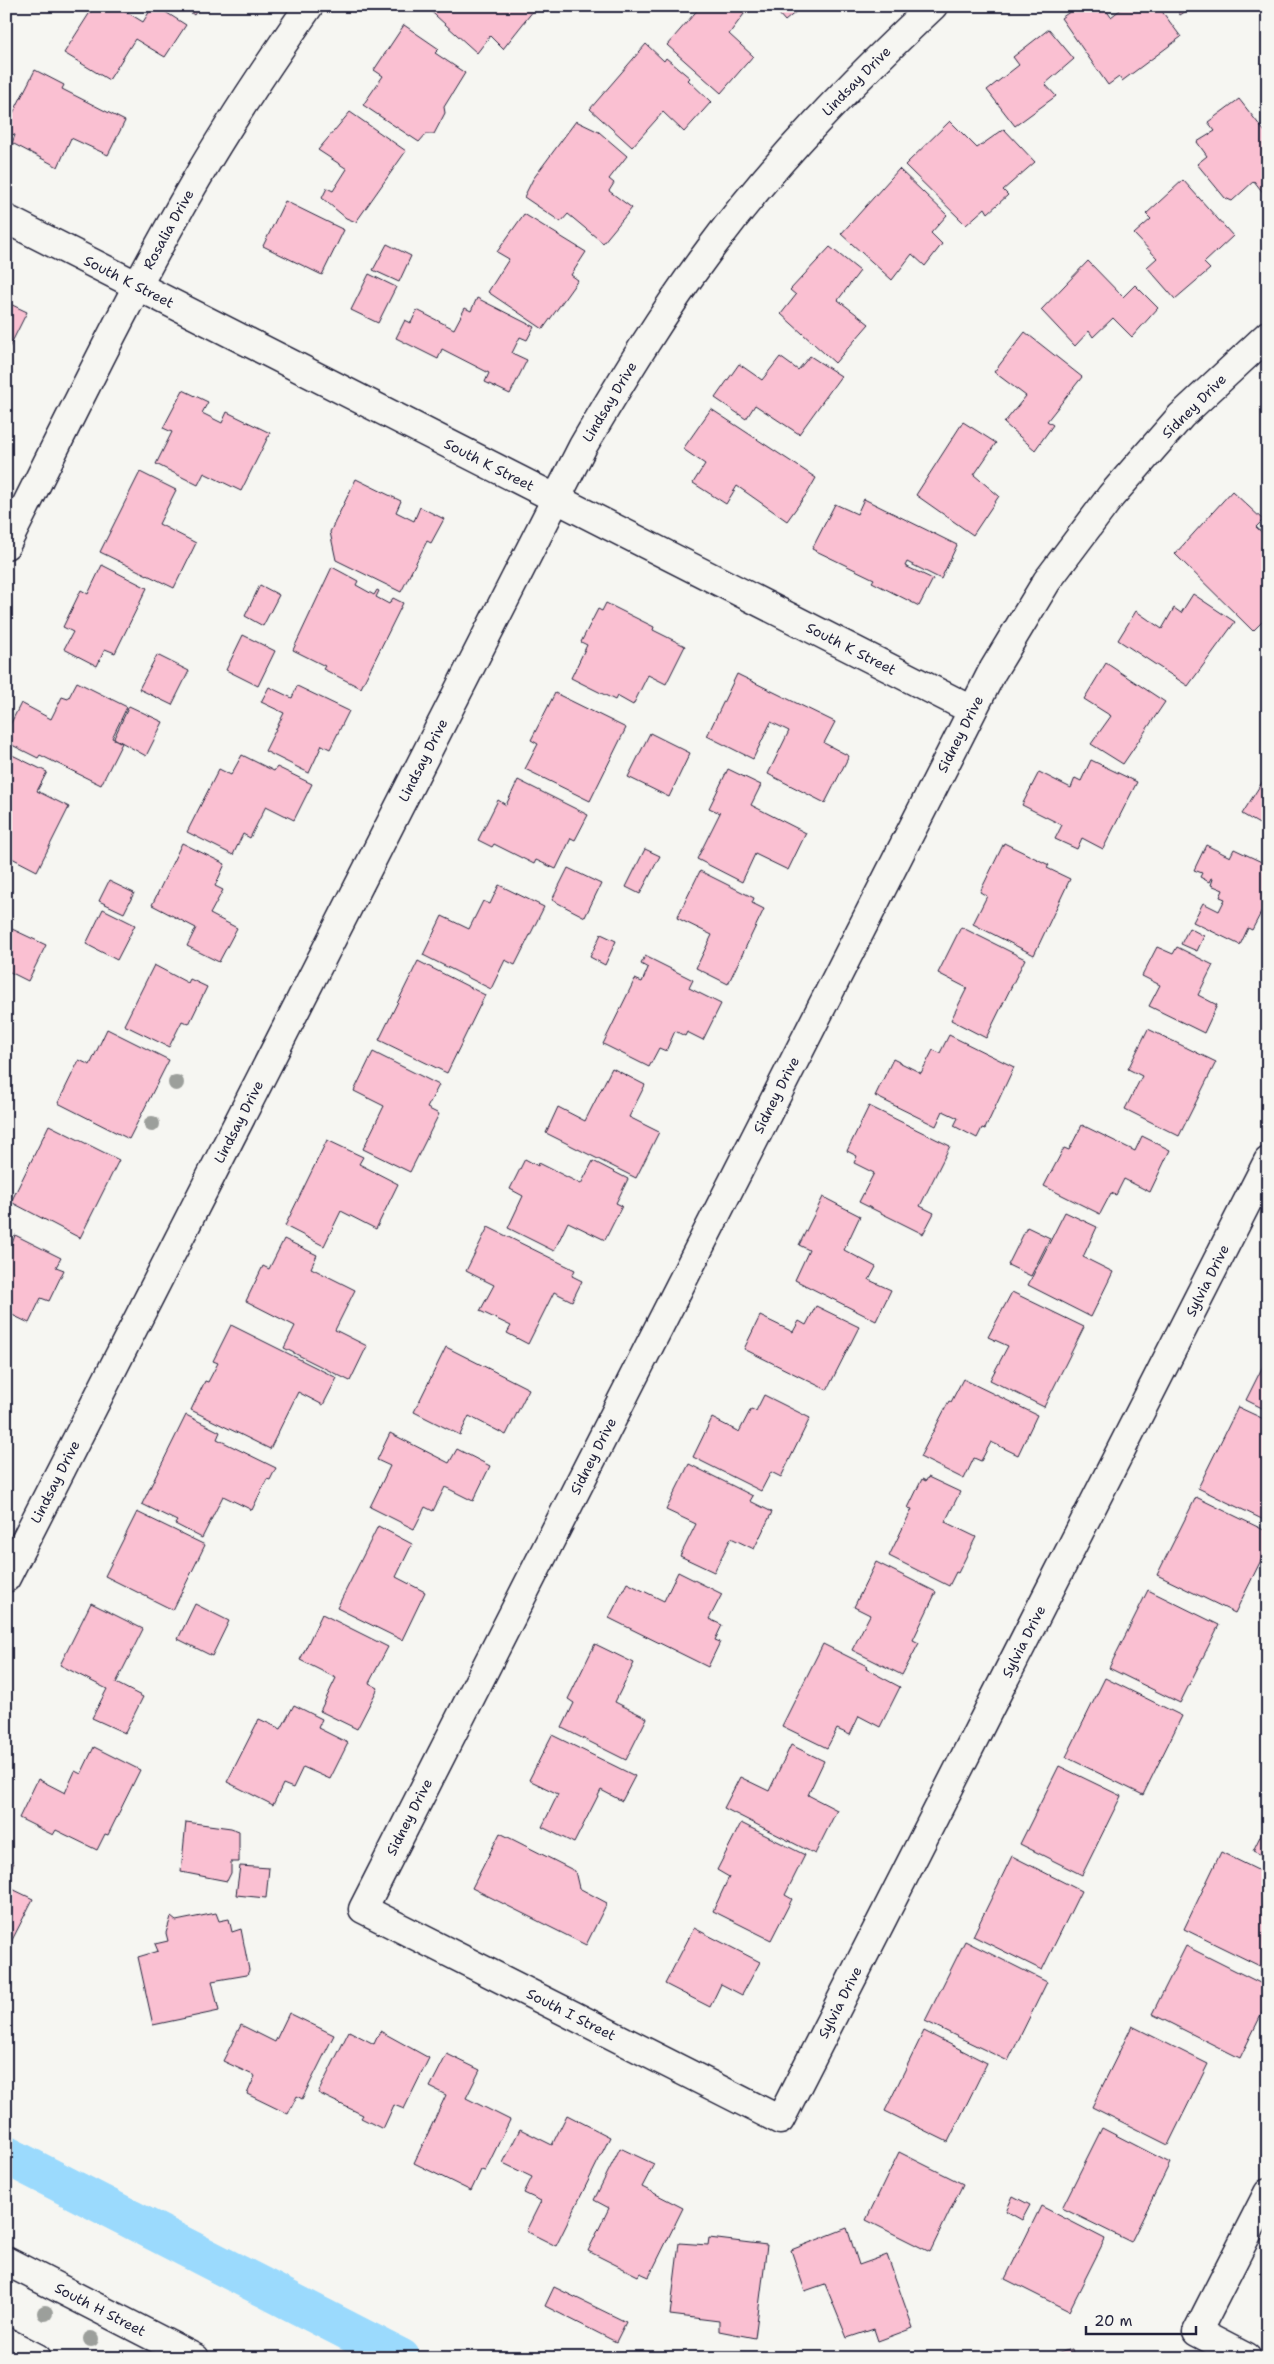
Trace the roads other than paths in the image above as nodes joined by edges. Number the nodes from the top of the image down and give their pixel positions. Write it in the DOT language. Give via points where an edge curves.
graph roads {
  1 [pos="309,6"];
  2 [pos="933,6"];
  3 [pos="6,219"];
  4 [pos="138,286"];
  5 [pos="1268,335"];
  6 [pos="555,498"];
  7 [pos="6,545"];
  8 [pos="972,710"];
  9 [pos="1268,1162"];
  10 [pos="6,1578"];
  11 [pos="363,1908"];
  12 [pos="780,2120"];
  13 [pos="1268,2193"];
  14 [pos="6,2260"];
  15 [pos="6,2342"];
  16 [pos="37,2358"];
  17 [pos="195,2358"];
  18 [pos="1247,2358"];
  1 -- 4 [label="street, Rosalia Drive" via="250,91"];
  2 -- 6 [label="street, Lindsay Drive" via="865,70 785,156 711,248 643,345"];
  3 -- 4 [label="street, South K Street"];
  4 -- 6 [label="street, South K Street"];
  4 -- 7 [label="street, Rosalia Drive"];
  5 -- 8 [label="street, Sidney Drive" via="1181,416 1111,496 1047,581"];
  6 -- 8 [label="street, South K Street"];
  6 -- 10 [label="street, Lindsay Drive"];
  8 -- 11 [label="street, Sidney Drive"];
  9 -- 12 [label="street, Sylvia Drive"];
  11 -- 12 [label="street, South I Street"];
  13 -- 18 [label="street" via="1197,2332"];
  14 -- 17 [label="street, South H Street"];
  15 -- 16 [label="street"];
}
